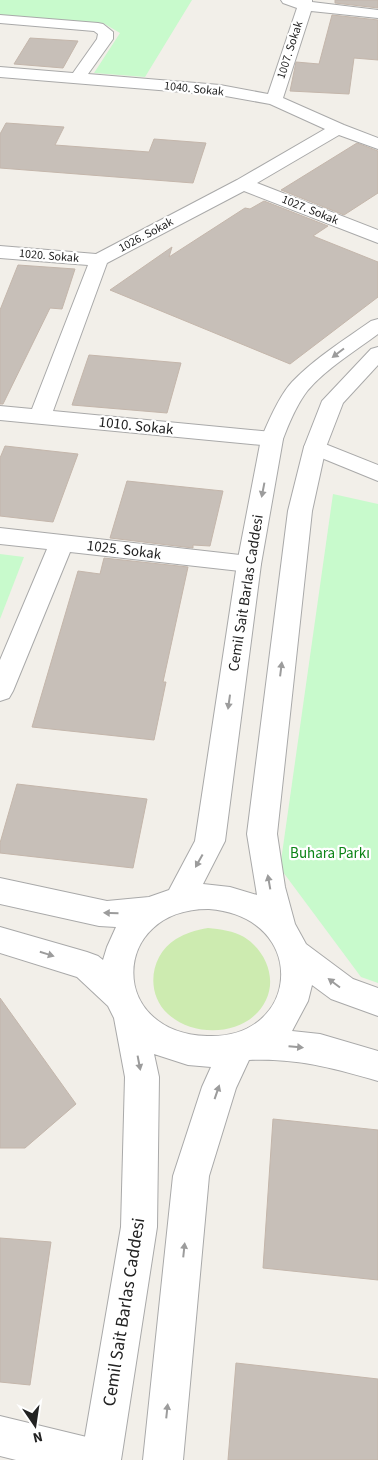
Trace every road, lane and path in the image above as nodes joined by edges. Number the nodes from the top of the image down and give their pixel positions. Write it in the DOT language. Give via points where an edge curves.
graph roads {
  1 [pos="288,0"];
  2 [pos="305,3"];
  3 [pos="378,14"];
  4 [pos="0,18"];
  5 [pos="0,72"];
  6 [pos="78,78"];
  7 [pos="274,100"];
  8 [pos="338,129"];
  9 [pos="378,144"];
  10 [pos="242,184"];
  11 [pos="378,237"];
  12 [pos="0,252"];
  13 [pos="99,260"];
  14 [pos="378,325"];
  15 [pos="378,354"];
  16 [pos="0,413"];
  17 [pos="40,416"];
  18 [pos="272,439"];
  19 [pos="315,447"];
  20 [pos="378,474"];
  21 [pos="0,536"];
  22 [pos="62,543"];
  23 [pos="249,564"];
  24 [pos="1,688"];
  25 [pos="0,891"];
  26 [pos="170,904"];
  27 [pos="0,940"];
  28 [pos="287,940"];
  29 [pos="378,1002"];
  30 [pos="125,1006"];
  31 [pos="242,1047"];
  32 [pos="378,1066"];
  33 [pos="0,1436"];
  34 [pos="100,1460"];
  35 [pos="162,1460"];
  1 -- 2 [label="street"];
  2 -- 3 [label="street"];
  2 -- 7 [label="street, 1007. Sokak"];
  4 -- 6 [label="street" via="98,27 106,32 105,39"];
  5 -- 6 [label="street, 1040. Sokak"];
  6 -- 7 [label="street, 1040. Sokak" via="220,90"];
  7 -- 8 [label="street, 1040. Sokak"];
  8 -- 9 [label="street, 1040. Sokak"];
  8 -- 10 [label="street, 1026. Sokak"];
  10 -- 11 [label="street, 1027. Sokak"];
  10 -- 13 [label="street, 1026. Sokak"];
  12 -- 13 [label="street, 1020. Sokak"];
  13 -- 17 [label="street"];
  14 -- 18 [label="street, Cemil Sait Barlas Caddesi, one-way" via="334,356 299,387"];
  15 -- 19 [label="street" via="333,402"];
  16 -- 17 [label="street, 1010. Sokak"];
  17 -- 18 [label="street, 1010. Sokak"];
  18 -- 23 [label="street, Cemil Sait Barlas Caddesi, one-way"];
  19 -- 20 [label="street"];
  28 -- 19 [label="street, one-way" via="270,887 262,834 300,511"];
  21 -- 22 [label="street, 1025. Sokak"];
  22 -- 23 [label="street, 1025. Sokak"];
  22 -- 24 [label="street"];
  23 -- 26 [label="street, Cemil Sait Barlas Caddesi, one-way" via="210,841"];
  26 -- 25 [label="street, one-way" via="110,914"];
  26 -- 28 [label="street" via="202,896 246,904 266,914"];
  26 -- 30 [label="street" via="142,920 128,936 119,955 117,975"];
  27 -- 30 [label="street, one-way" via="88,966"];
  29 -- 28 [label="street, one-way" via="342,989"];
  28 -- 31 [label="street" via="298,967 297,988 290,1007 277,1025 259,1040"];
  30 -- 31 [label="street" via="145,1031 165,1044 188,1051 213,1053"];
  30 -- 34 [label="street, Cemil Sait Barlas Caddesi, one-way" via="142,1077 139,1227"];
  31 -- 32 [label="street, one-way" via="267,1044 320,1049"];
  35 -- 31 [label="street, one-way" via="191,1176 218,1086"];
  33 -- 34 [label="street"];
}
